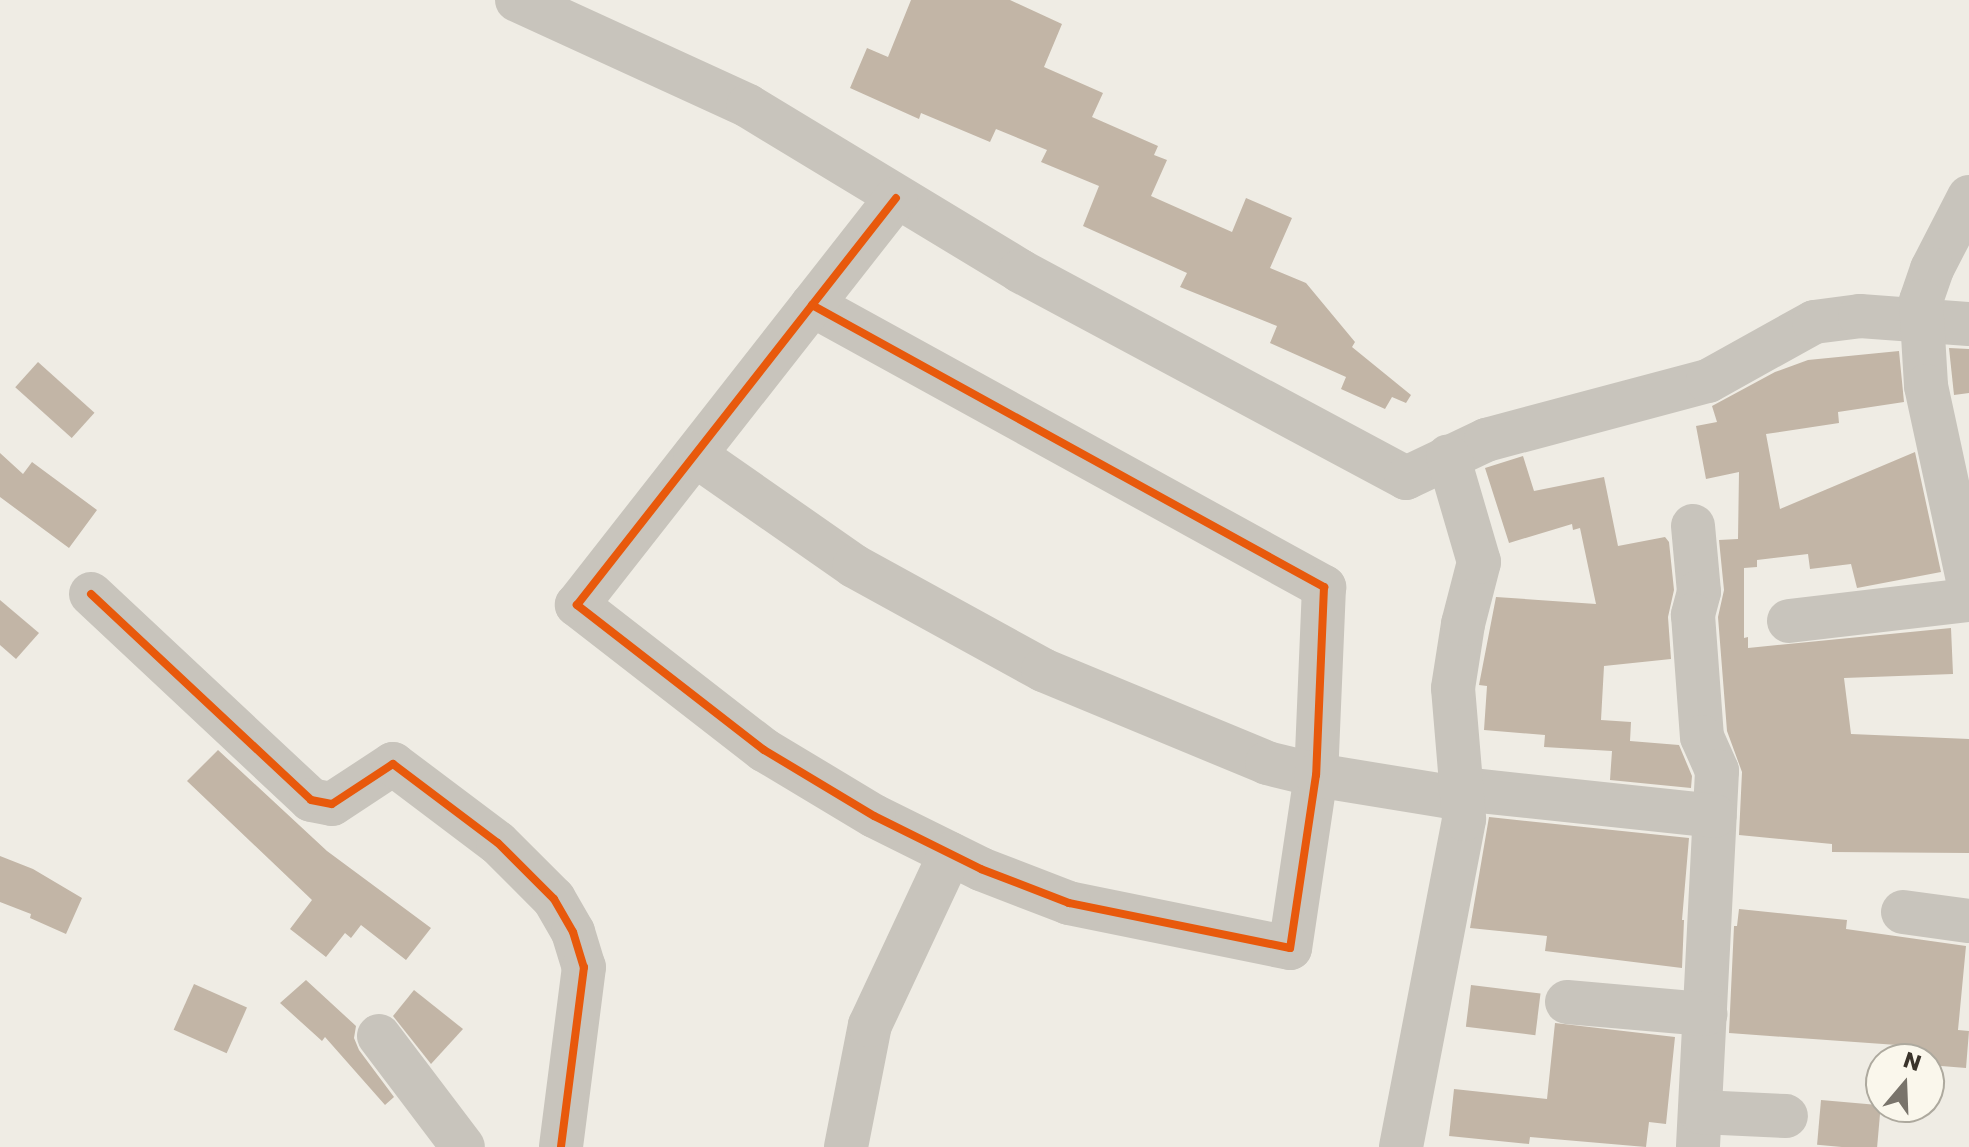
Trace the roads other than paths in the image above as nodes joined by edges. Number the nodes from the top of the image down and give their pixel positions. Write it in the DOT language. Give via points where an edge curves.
graph roads {
  1 [pos="517,0"];
  2 [pos="1969,197"];
  3 [pos="896,198"];
  4 [pos="812,305"];
  5 [pos="1922,320"];
  6 [pos="1969,324"];
  7 [pos="695,455"];
  8 [pos="1448,456"];
  9 [pos="1693,526"];
  10 [pos="1966,560"];
  11 [pos="91,594"];
  12 [pos="1969,600"];
  13 [pos="1789,621"];
  14 [pos="1316,775"];
  15 [pos="1462,794"];
  16 [pos="1715,816"];
  17 [pos="950,854"];
  18 [pos="1903,912"];
  19 [pos="1969,921"];
  20 [pos="1567,1002"];
  21 [pos="1705,1014"];
  22 [pos="379,1036"];
  23 [pos="1786,1116"];
  24 [pos="1699,1130"];
  25 [pos="463,1147"];
  26 [pos="561,1147"];
  27 [pos="846,1147"];
  28 [pos="1401,1147"];
  1 -- 3 [label="street" via="748,106"];
  2 -- 5 [label="street" via="1932,269 1921,301"];
  3 -- 4 [label="street"];
  3 -- 8 [label="street" via="1127,331 1406,478"];
  4 -- 7 [label="street"];
  4 -- 14 [label="street" via="1324,587"];
  5 -- 6 [label="street"];
  5 -- 8 [label="street" via="1860,316 1814,322 1708,381 1486,440"];
  5 -- 10 [label="street" via="1926,386"];
  7 -- 14 [label="street" via="854,566 1043,670 1267,763"];
  7 -- 17 [label="street" via="577,605 764,750"];
  8 -- 15 [label="street" via="1479,562 1453,688"];
  9 -- 16 [label="street" via="1700,722 1717,771"];
  11 -- 26 [label="street" via="311,800 332,804 393,764 498,843 554,899 573,932 584,967"];
  12 -- 13 [label="street"];
  14 -- 15 [label="street"];
  14 -- 17 [label="street" via="1290,948 1069,903"];
  15 -- 16 [label="street"];
  15 -- 28 [label="street" via="1461,834"];
  16 -- 21 [label="street"];
  17 -- 27 [label="street" via="870,1025"];
  18 -- 19 [label="street"];
  20 -- 21 [label="street"];
  21 -- 24 [label="street"];
  22 -- 25 [label="street"];
  23 -- 24 [label="street"];
}
